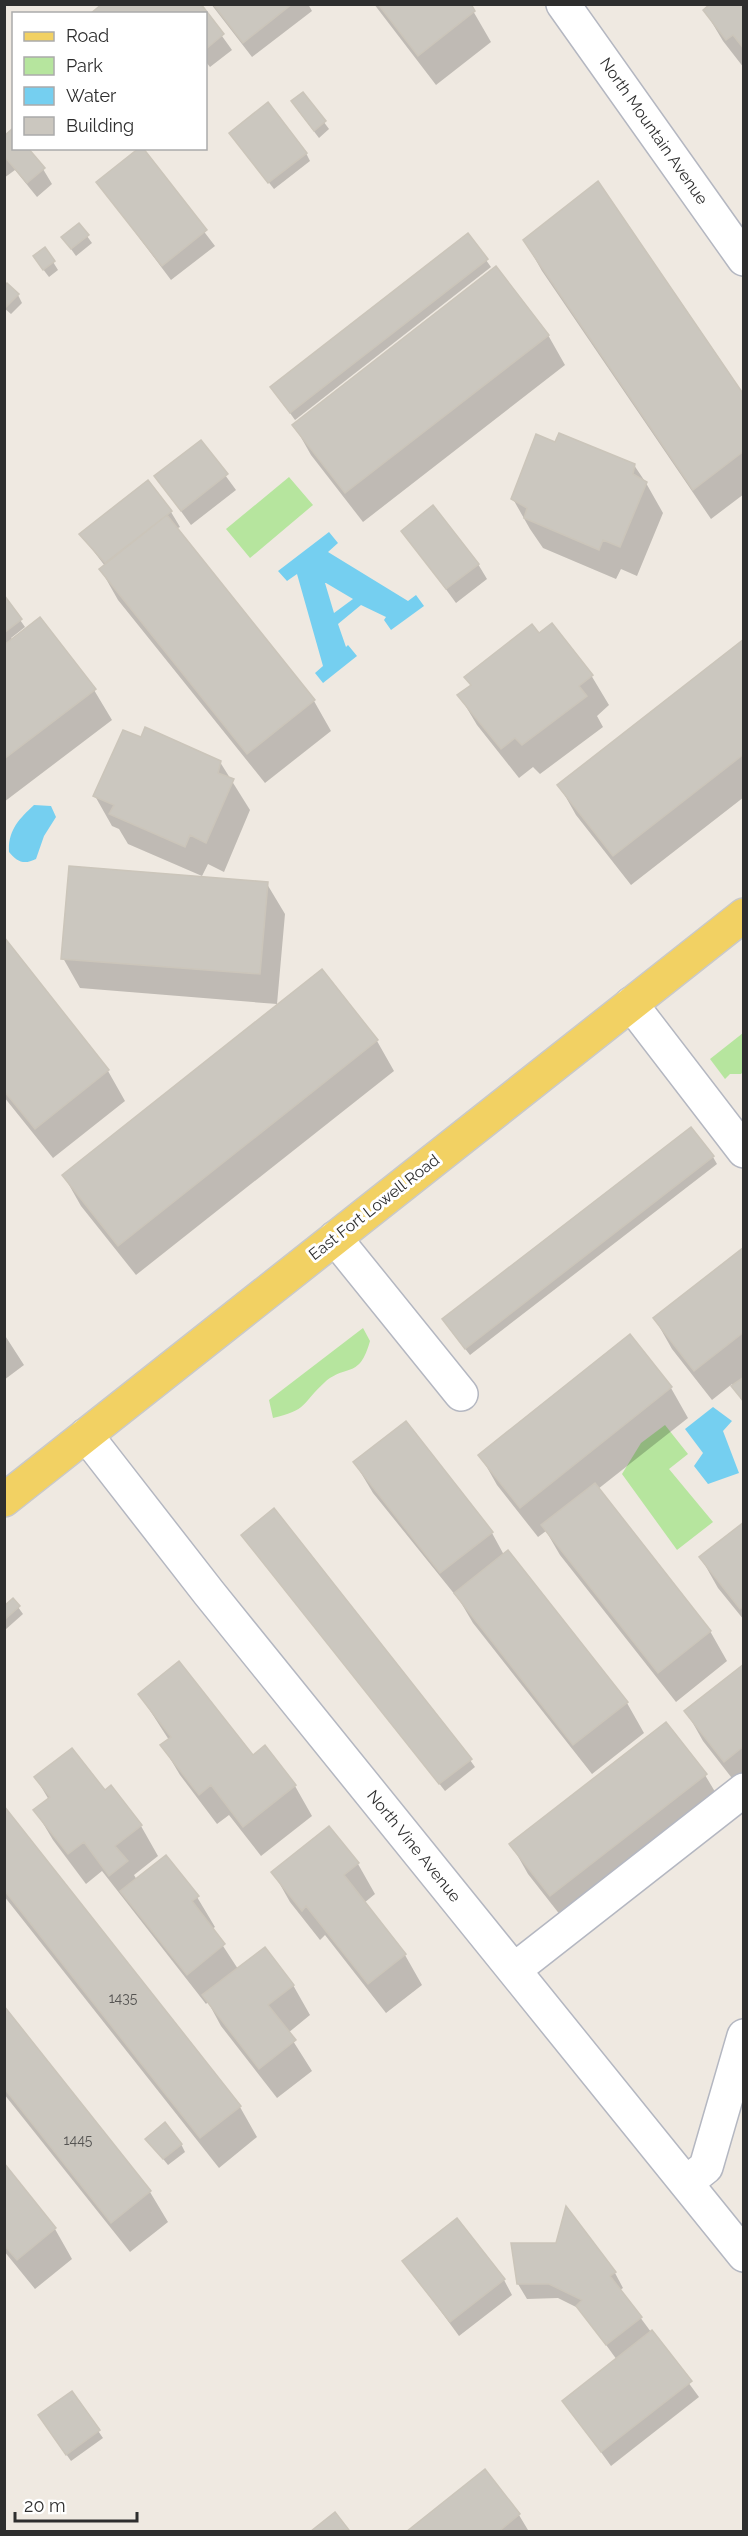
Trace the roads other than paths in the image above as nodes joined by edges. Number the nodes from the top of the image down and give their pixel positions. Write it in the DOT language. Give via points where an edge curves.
graph roads {
  1 [pos="563,4"];
  2 [pos="744,259"];
  3 [pos="744,915"];
  4 [pos="631,1004"];
  5 [pos="744,1151"];
  6 [pos="335,1238"];
  7 [pos="461,1394"];
  8 [pos="86,1435"];
  9 [pos="4,1500"];
  10 [pos="744,1790"];
  11 [pos="514,1970"];
  12 [pos="744,2037"];
  13 [pos="686,2183"];
  14 [pos="744,2255"];
  1 -- 2 [label="street, North Mountain Avenue"];
  3 -- 4 [label="main road, East Fort Lowell Road"];
  4 -- 5 [label="street"];
  4 -- 6 [label="main road, East Fort Lowell Road"];
  6 -- 7 [label="street"];
  6 -- 8 [label="main road, East Fort Lowell Road"];
  8 -- 9 [label="main road, East Fort Lowell Road"];
  8 -- 11 [label="street, North Vine Avenue"];
  10 -- 11 [label="street"];
  11 -- 13 [label="street, North Vine Avenue"];
  12 -- 13 [label="street" via="706,2167"];
  13 -- 14 [label="street, North Vine Avenue"];
}
